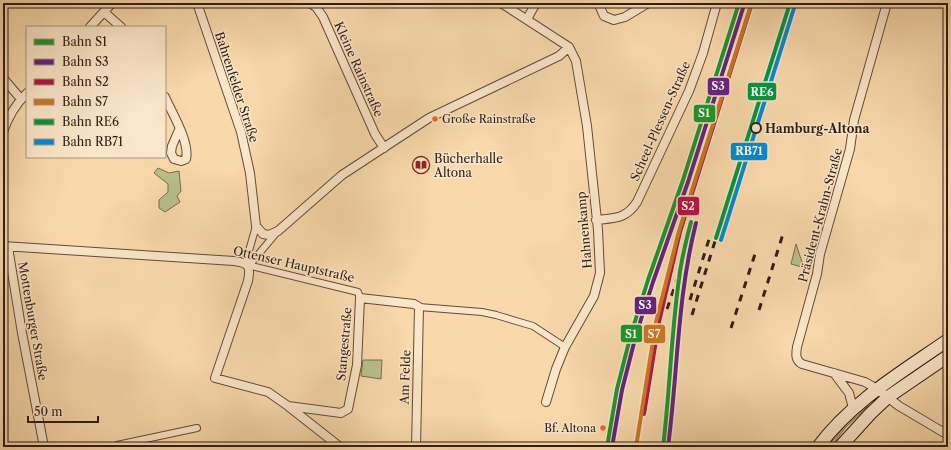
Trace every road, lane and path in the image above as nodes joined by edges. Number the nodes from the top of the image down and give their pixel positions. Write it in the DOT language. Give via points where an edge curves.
graph roads {
  1 [pos="112,3"];
  2 [pos="310,3"];
  3 [pos="501,3"];
  4 [pos="536,3"];
  5 [pos="598,3"];
  6 [pos="648,3"];
  7 [pos="717,3"];
  8 [pos="887,3"];
  9 [pos="197,4"];
  10 [pos="104,12"];
  11 [pos="527,19"];
  12 [pos="91,26"];
  13 [pos="120,26"];
  14 [pos="569,47"];
  15 [pos="3,78"];
  16 [pos="24,96"];
  17 [pos="166,99"];
  18 [pos="179,130"];
  19 [pos="3,132"];
  20 [pos="384,148"];
  21 [pos="596,220"];
  22 [pos="256,226"];
  23 [pos="278,231"];
  24 [pos="5,246"];
  25 [pos="247,265"];
  26 [pos="360,298"];
  27 [pos="419,307"];
  28 [pos="948,340"];
  29 [pos="565,347"];
  30 [pos="948,349"];
  31 [pos="948,356"];
  32 [pos="927,370"];
  33 [pos="834,373"];
  34 [pos="877,389"];
  35 [pos="888,397"];
  36 [pos="546,402"];
  37 [pos="288,406"];
  38 [pos="853,408"];
  39 [pos="198,428"];
  40 [pos="948,435"];
  41 [pos="44,447"];
  42 [pos="114,447"];
  43 [pos="340,447"];
  44 [pos="416,447"];
  45 [pos="818,447"];
  46 [pos="840,447"];
  1 -- 10 [label="street"];
  2 -- 20 [label="street, Kleine Rainstraße" via="323,17 375,134"];
  3 -- 11 [label="street"];
  4 -- 11 [label="street"];
  5 -- 6 [label="street" via="604,16 611,20 620,20"];
  7 -- 21 [label="street, Scheel-Plessen-Straße" via="689,91 637,202 631,211 622,216"];
  8 -- 33 [label="street, Präsident-Krahn-Straße" via="854,120 850,150 797,347 800,362"];
  9 -- 22 [label="street, Bahrenfelder Straße" via="242,132"];
  10 -- 12 [label="street"];
  10 -- 13 [label="street"];
  11 -- 14 [label="street"];
  14 -- 20 [label="street" via="559,56 435,115"];
  14 -- 21 [label="street, Hahnenkamp" via="576,61 587,126"];
  15 -- 16 [label="street"];
  16 -- 19 [label="street" via="15,107"];
  17 -- 18 [label="street"];
  20 -- 23 [label="street" via="342,175"];
  21 -- 29 [label="street, Hahnenkamp" via="600,262 598,284 591,302"];
  22 -- 23 [label="street" via="263,234 269,235"];
  22 -- 25 [label="street, Bahrenfelder Straße"];
  23 -- 25 [label="street"];
  24 -- 25 [label="street, Ottenser Hauptstraße" via="234,261"];
  24 -- 41 [label="street, Mottenburger Straße"];
  25 -- 26 [label="street, Ottenser Hauptstraße" via="358,292"];
  25 -- 37 [label="street, Bahrenfelder Straße" via="250,268 248,281 215,378 268,392"];
  26 -- 27 [label="street, Ottenser Hauptstraße" via="414,304"];
  26 -- 37 [label="street, Stangestraße" via="357,365 348,408 341,413"];
  27 -- 29 [label="street, Ottenser Hauptstraße" via="496,315 533,326"];
  27 -- 44 [label="street, Am Felde"];
  28 -- 34 [label="main road"];
  29 -- 36 [label="street, Hahnenkamp"];
  30 -- 32 [label="main road" via="929,362"];
  31 -- 32 [label="main road"];
  32 -- 35 [label="main road"];
  33 -- 34 [label="street" via="865,382"];
  33 -- 38 [label="street" via="849,393"];
  34 -- 35 [label="street"];
  34 -- 38 [label="main road"];
  35 -- 40 [label="street"];
  35 -- 46 [label="main road"];
  37 -- 43 [label="street"];
  38 -- 45 [label="main road"];
  39 -- 42 [label="street"];
}
